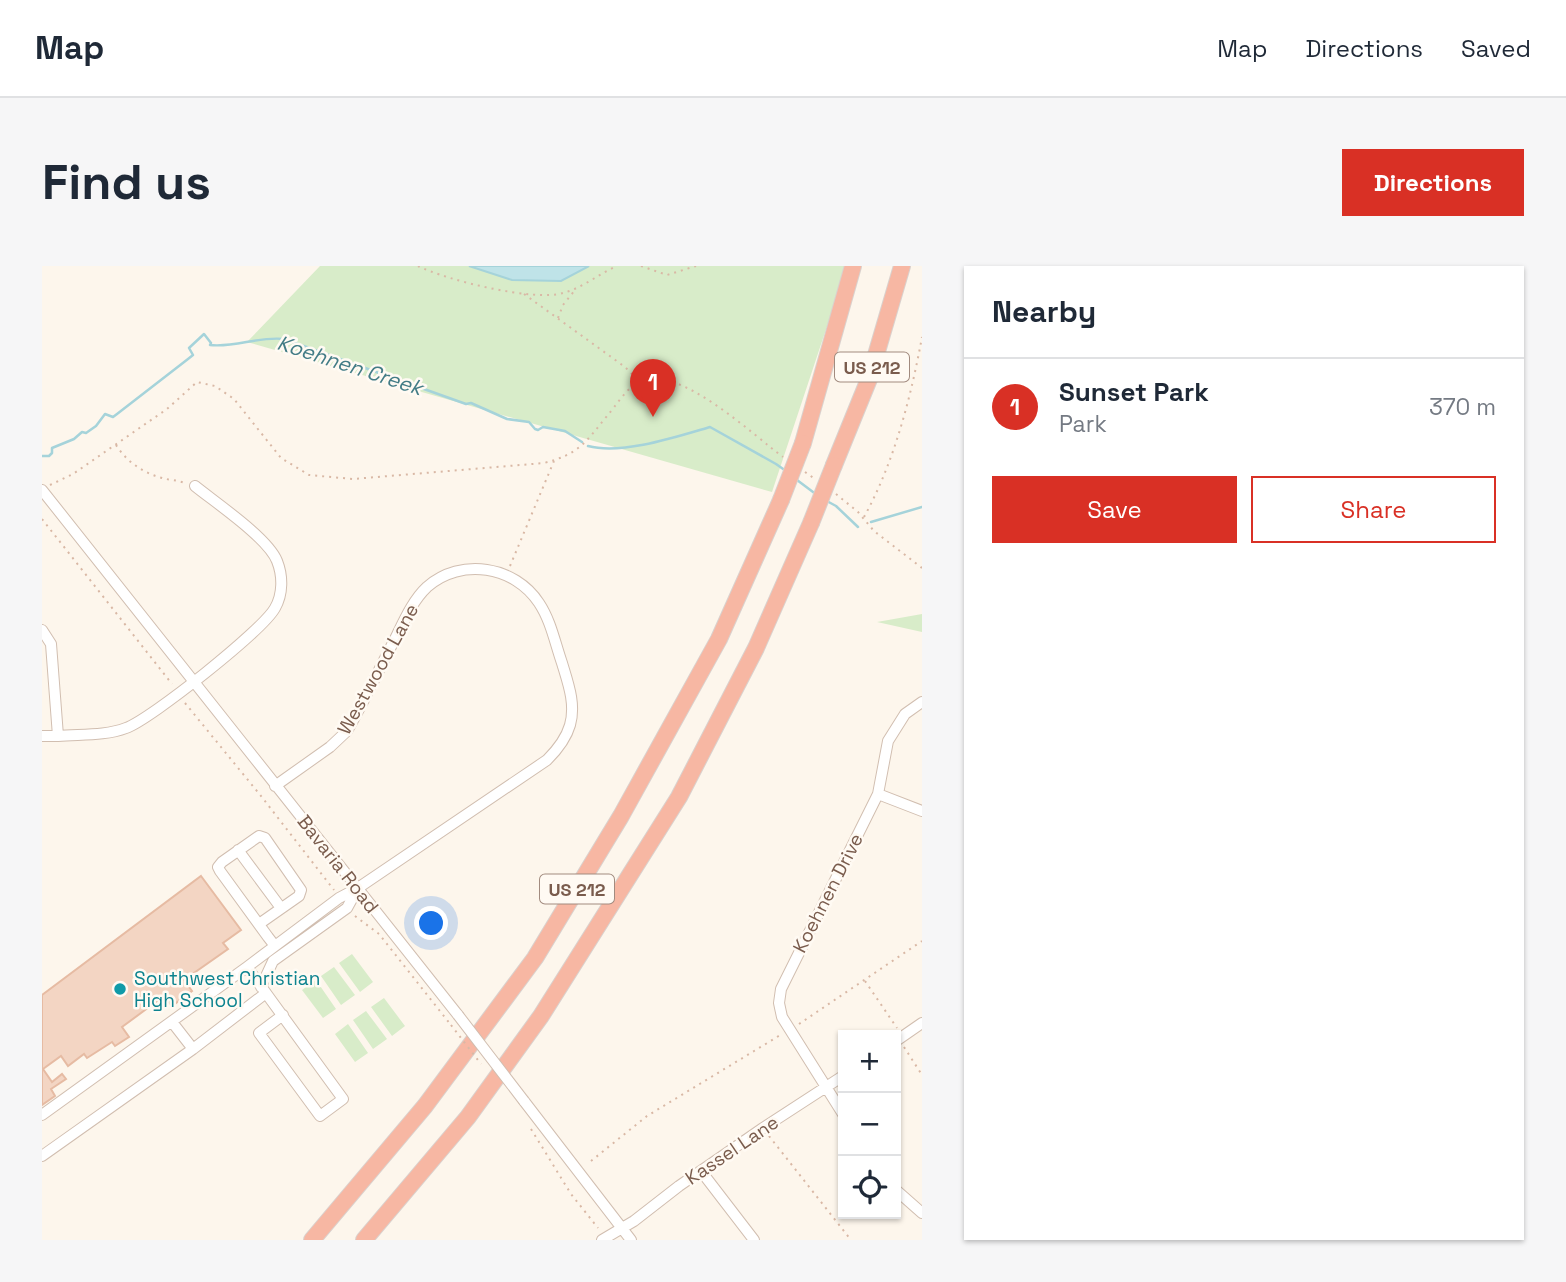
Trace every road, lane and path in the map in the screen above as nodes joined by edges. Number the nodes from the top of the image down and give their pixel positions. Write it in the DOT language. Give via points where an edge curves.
graph roads {
  1 [pos="418,266"];
  2 [pos="617,266"];
  3 [pos="641,266"];
  4 [pos="696,266"];
  5 [pos="853,266"];
  6 [pos="902,266"];
  7 [pos="578,287"];
  8 [pos="524,294"];
  9 [pos="558,318"];
  10 [pos="922,337"];
  11 [pos="639,381"];
  12 [pos="116,444"];
  13 [pos="783,456"];
  14 [pos="554,460"];
  15 [pos="805,472"];
  16 [pos="816,480"];
  17 [pos="195,486"];
  18 [pos="827,488"];
  19 [pos="42,489"];
  20 [pos="863,518"];
  21 [pos="42,519"];
  22 [pos="922,568"];
  23 [pos="506,575"];
  24 [pos="42,630"];
  25 [pos="192,682"];
  26 [pos="178,693"];
  27 [pos="922,702"];
  28 [pos="42,736"];
  29 [pos="58,736"];
  30 [pos="275,786"];
  31 [pos="878,794"];
  32 [pos="922,811"];
  33 [pos="238,850"];
  34 [pos="358,888"];
  35 [pos="339,898"];
  36 [pos="281,908"];
  37 [pos="347,908"];
  38 [pos="259,924"];
  39 [pos="922,941"];
  40 [pos="272,953"];
  41 [pos="247,967"];
  42 [pos="864,980"];
  43 [pos="264,990"];
  44 [pos="283,1015"];
  45 [pos="454,1020"];
  46 [pos="172,1022"];
  47 [pos="922,1023"];
  48 [pos="789,1030"];
  49 [pos="897,1030"];
  50 [pos="901,1037"];
  51 [pos="901,1043"];
  52 [pos="193,1048"];
  53 [pos="922,1074"];
  54 [pos="838,1080"];
  55 [pos="826,1088"];
  56 [pos="838,1106"];
  57 [pos="42,1115"];
  58 [pos="531,1128"];
  59 [pos="763,1128"];
  60 [pos="42,1156"];
  61 [pos="591,1161"];
  62 [pos="701,1171"];
  63 [pos="901,1194"];
  64 [pos="922,1213"];
  65 [pos="622,1228"];
  66 [pos="604,1239"];
  67 [pos="312,1240"];
  68 [pos="364,1240"];
  69 [pos="631,1240"];
  70 [pos="754,1240"];
  71 [pos="851,1240"];
  1 -- 8 [label="path"];
  2 -- 7 [label="path"];
  3 -- 4 [label="path" via="667,275"];
  5 -- 67 [label="highway, US 212, bridge" via="803,443 781,500 719,639 621,816 536,958 425,1106"];
  6 -- 68 [label="highway, US 212, bridge" via="869,379 811,523 756,648 679,797 541,1016 468,1117"];
  7 -- 8 [label="path" via="553,296"];
  7 -- 9 [label="path"];
  8 -- 9 [label="path"];
  9 -- 11 [label="path"];
  10 -- 20 [label="path" via="898,437"];
  11 -- 13 [label="path" via="664,380 691,390"];
  11 -- 14 [label="path" via="582,446"];
  12 -- 14 [label="path" via="197,382 215,386 234,399 281,457 309,475 353,480"];
  12 -- 17 [label="path" via="130,463 163,479"];
  12 -- 19 [label="path"];
  14 -- 23 [label="path"];
  15 -- 16 [label="path"];
  17 -- 25 [label="street" via="272,551 281,590 277,605 260,626"];
  18 -- 20 [label="path"];
  19 -- 25 [label="street, Bavaria Road"];
  20 -- 22 [label="path"];
  21 -- 26 [label="path"];
  23 -- 30 [label="street, Westwood Lane" via="466,569 428,587 411,608 347,731"];
  23 -- 34 [label="street, Westwood Lane" via="527,588 546,615 571,692 573,710 565,737 547,760"];
  24 -- 29 [label="street" via="51,644"];
  25 -- 26 [label="street"];
  25 -- 30 [label="street, Bavaria Road"];
  26 -- 29 [label="street" via="126,728"];
  26 -- 35 [label="path"];
  27 -- 31 [label="street, Koehnen Drive" via="905,714 888,741"];
  28 -- 29 [label="street"];
  30 -- 34 [label="street, Bavaria Road"];
  31 -- 32 [label="street"];
  31 -- 48 [label="street, Koehnen Drive" via="785,978 779,1003"];
  33 -- 36 [label="street"];
  33 -- 36 [label="street" via="257,836 265,838 301,890"];
  33 -- 38 [label="street" via="218,867"];
  34 -- 35 [label="street, Westwood Lane"];
  34 -- 37 [label="street"];
  34 -- 45 [label="street, Bavaria Road"];
  35 -- 40 [label="street, Westwood Lane"];
  36 -- 38 [label="street"];
  37 -- 40 [label="street"];
  37 -- 45 [label="path" via="379,934"];
  38 -- 40 [label="street"];
  39 -- 42 [label="path"];
  40 -- 41 [label="street"];
  40 -- 43 [label="street"];
  41 -- 43 [label="street"];
  41 -- 46 [label="street"];
  42 -- 48 [label="path"];
  42 -- 49 [label="path"];
  43 -- 44 [label="street"];
  43 -- 52 [label="street"];
  44 -- 44 [label="street" via="343,1098 320,1116 259,1033"];
  45 -- 65 [label="street, Bavaria Road, bridge" via="524,1101"];
  46 -- 52 [label="street"];
  46 -- 57 [label="street"];
  47 -- 50 [label="street"];
  48 -- 55 [label="street, Koehnen Drive"];
  48 -- 61 [label="path" via="648,1116"];
  51 -- 53 [label="path"];
  52 -- 60 [label="street"];
  54 -- 55 [label="street, Kassel Lane"];
  55 -- 56 [label="street, Koehnen Drive"];
  55 -- 59 [label="street, Kassel Lane"];
  58 -- 66 [label="path"];
  59 -- 62 [label="street, Kassel Lane"];
  59 -- 71 [label="path"];
  62 -- 65 [label="street, Kassel Lane"];
  62 -- 70 [label="street"];
  63 -- 64 [label="street"];
  65 -- 66 [label="street, Kassel Lane"];
  65 -- 69 [label="street, Bavaria Road"];
}
